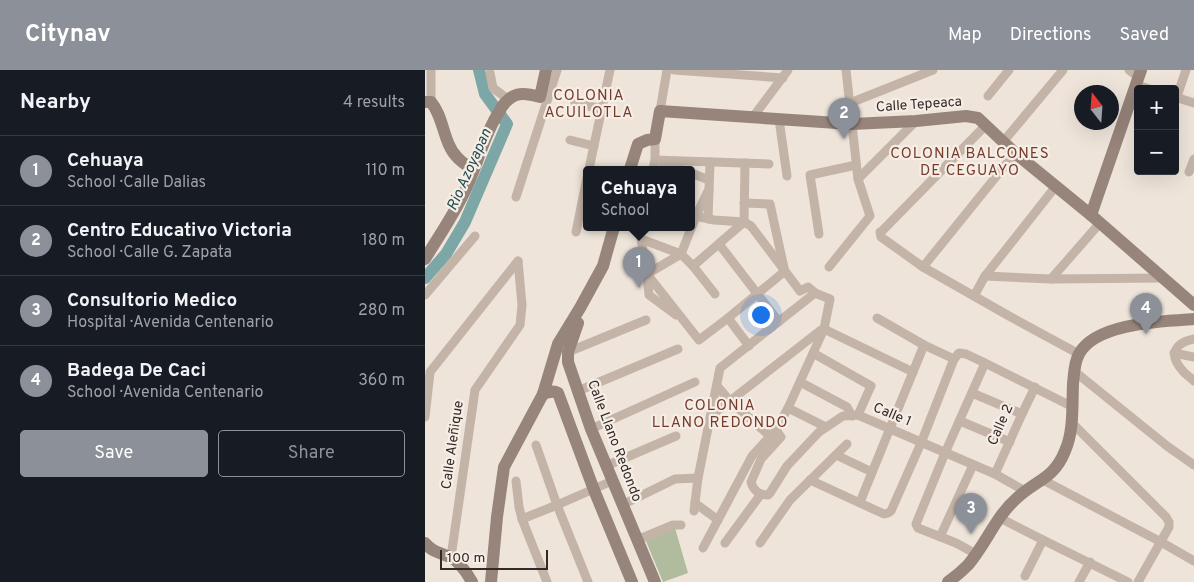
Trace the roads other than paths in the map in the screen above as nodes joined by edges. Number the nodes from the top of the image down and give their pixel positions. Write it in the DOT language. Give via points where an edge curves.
graph roads {
  1 [pos="431,70"];
  2 [pos="546,70"];
  3 [pos="557,70"];
  4 [pos="610,70"];
  5 [pos="667,70"];
  6 [pos="674,70"];
  7 [pos="846,70"];
  8 [pos="933,70"];
  9 [pos="1009,70"];
  10 [pos="1063,70"];
  11 [pos="1186,70"];
  12 [pos="490,73"];
  13 [pos="785,74"];
  14 [pos="1136,75"];
  15 [pos="1145,85"];
  16 [pos="1179,90"];
  17 [pos="988,96"];
  18 [pos="544,97"];
  19 [pos="1179,100"];
  20 [pos="428,102"];
  21 [pos="506,102"];
  22 [pos="575,103"];
  23 [pos="850,103"];
  24 [pos="1194,103"];
  25 [pos="602,109"];
  26 [pos="660,111"];
  27 [pos="753,117"];
  28 [pos="779,119"];
  29 [pos="916,121"];
  30 [pos="852,124"];
  31 [pos="986,125"];
  32 [pos="1008,136"];
  33 [pos="655,139"];
  34 [pos="570,140"];
  35 [pos="594,146"];
  36 [pos="1015,153"];
  37 [pos="1194,159"];
  38 [pos="655,160"];
  39 [pos="710,162"];
  40 [pos="745,163"];
  41 [pos="769,164"];
  42 [pos="856,165"];
  43 [pos="590,166"];
  44 [pos="631,166"];
  45 [pos="654,166"];
  46 [pos="672,166"];
  47 [pos="473,170"];
  48 [pos="1189,172"];
  49 [pos="695,175"];
  50 [pos="787,176"];
  51 [pos="858,179"];
  52 [pos="709,184"];
  53 [pos="1056,186"];
  54 [pos="516,197"];
  55 [pos="583,198"];
  56 [pos="744,203"];
  57 [pos="695,214"];
  58 [pos="695,216"];
  59 [pos="708,219"];
  60 [pos="1096,219"];
  61 [pos="744,222"];
  62 [pos="612,231"];
  63 [pos="640,231"];
  64 [pos="689,231"];
  65 [pos="576,232"];
  66 [pos="819,234"];
  67 [pos="475,236"];
  68 [pos="641,239"];
  69 [pos="719,244"];
  70 [pos="681,254"];
  71 [pos="425,259"];
  72 [pos="693,266"];
  73 [pos="829,267"];
  74 [pos="923,267"];
  75 [pos="785,271"];
  76 [pos="647,274"];
  77 [pos="985,276"];
  78 [pos="1164,278"];
  79 [pos="1051,279"];
  80 [pos="815,293"];
  81 [pos="715,294"];
  82 [pos="757,294"];
  83 [pos="425,295"];
  84 [pos="975,296"];
  85 [pos="1194,305"];
  86 [pos="581,308"];
  87 [pos="727,318"];
  88 [pos="877,318"];
  89 [pos="1194,318"];
  90 [pos="646,320"];
  91 [pos="779,322"];
  92 [pos="823,329"];
  93 [pos="1194,339"];
  94 [pos="924,345"];
  95 [pos="749,346"];
  96 [pos="678,349"];
  97 [pos="567,352"];
  98 [pos="1174,352"];
  99 [pos="813,353"];
  100 [pos="1079,354"];
  101 [pos="1194,357"];
  102 [pos="954,359"];
  103 [pos="985,363"];
  104 [pos="1074,371"];
  105 [pos="913,372"];
  106 [pos="1194,381"];
  107 [pos="695,382"];
  108 [pos="800,382"];
  109 [pos="717,386"];
  110 [pos="1035,387"];
  111 [pos="577,391"];
  112 [pos="972,393"];
  113 [pos="543,394"];
  114 [pos="730,401"];
  115 [pos="1073,407"];
  116 [pos="788,408"];
  117 [pos="1022,414"];
  118 [pos="711,415"];
  119 [pos="855,415"];
  120 [pos="425,417"];
  121 [pos="960,421"];
  122 [pos="1071,422"];
  123 [pos="826,427"];
  124 [pos="591,428"];
  125 [pos="890,429"];
  126 [pos="773,433"];
  127 [pos="676,436"];
  128 [pos="1010,442"];
  129 [pos="921,443"];
  130 [pos="847,444"];
  131 [pos="536,445"];
  132 [pos="945,453"];
  133 [pos="836,455"];
  134 [pos="973,465"];
  135 [pos="1194,465"];
  136 [pos="606,466"];
  137 [pos="872,472"];
  138 [pos="995,474"];
  139 [pos="698,478"];
  140 [pos="810,480"];
  141 [pos="1043,480"];
  142 [pos="516,481"];
  143 [pos="612,481"];
  144 [pos="594,490"];
  145 [pos="1025,491"];
  146 [pos="765,494"];
  147 [pos="859,502"];
  148 [pos="622,504"];
  149 [pos="557,505"];
  150 [pos="1000,518"];
  151 [pos="522,519"];
  152 [pos="718,520"];
  153 [pos="681,525"];
  154 [pos="940,537"];
  155 [pos="637,540"];
  156 [pos="1043,540"];
  157 [pos="1161,542"];
  158 [pos="425,543"];
  159 [pos="725,543"];
  160 [pos="760,543"];
  161 [pos="703,548"];
  162 [pos="975,554"];
  163 [pos="451,557"];
  164 [pos="1194,561"];
  165 [pos="1089,562"];
  166 [pos="1025,576"];
  167 [pos="472,582"];
  168 [pos="491,582"];
  169 [pos="547,582"];
  170 [pos="588,582"];
  171 [pos="632,582"];
  172 [pos="655,582"];
  173 [pos="949,582"];
  174 [pos="1079,582"];
  175 [pos="1128,582"];
  176 [pos="1139,582"];
  1 -- 20 [label="street"];
  2 -- 18 [label="street"];
  3 -- 18 [label="street"];
  4 -- 25 [label="street"];
  5 -- 26 [label="street"];
  6 -- 13 [label="street"];
  7 -- 23 [label="street"];
  8 -- 23 [label="street"];
  9 -- 17 [label="street"];
  10 -- 32 [label="street"];
  11 -- 16 [label="street"];
  12 -- 21 [label="street" via="493,88"];
  13 -- 27 [label="street"];
  14 -- 15 [label="street"];
  14 -- 60 [label="street"];
  18 -- 21 [label="street" via="523,93"];
  18 -- 54 [label="street"];
  19 -- 24 [label="street"];
  20 -- 47 [label="street" via="436,108 456,157"];
  21 -- 47 [label="street" via="491,124"];
  22 -- 25 [label="street"];
  23 -- 30 [label="street"];
  25 -- 35 [label="street"];
  26 -- 27 [label="street, Calle Tepeaca"];
  26 -- 33 [label="street"];
  27 -- 28 [label="street, Calle Tepeaca"];
  28 -- 30 [label="street, Calle Tepeaca"];
  28 -- 50 [label="street"];
  29 -- 30 [label="street, Calle Tepeaca"];
  29 -- 31 [label="street, Calle Tepeaca" via="965,116 978,118"];
  29 -- 51 [label="street"];
  30 -- 42 [label="street"];
  31 -- 36 [label="street"];
  31 -- 74 [label="street" via="880,232 881,237"];
  33 -- 38 [label="street"];
  33 -- 44 [label="street" via="638,144"];
  34 -- 35 [label="street"];
  35 -- 43 [label="street"];
  36 -- 53 [label="street"];
  36 -- 74 [label="street"];
  37 -- 48 [label="street"];
  38 -- 39 [label="street"];
  38 -- 45 [label="street"];
  38 -- 46 [label="street"];
  39 -- 40 [label="street"];
  39 -- 52 [label="street"];
  40 -- 41 [label="street"];
  40 -- 56 [label="street"];
  42 -- 51 [label="street"];
  42 -- 66 [label="street" via="810,174"];
  47 -- 71 [label="street"];
  49 -- 52 [label="street"];
  51 -- 73 [label="street" via="870,216"];
  52 -- 57 [label="street"];
  52 -- 59 [label="street"];
  53 -- 60 [label="street"];
  53 -- 77 [label="street"];
  55 -- 65 [label="street"];
  56 -- 61 [label="street"];
  56 -- 75 [label="street" via="770,204"];
  58 -- 59 [label="street"];
  59 -- 61 [label="street"];
  60 -- 78 [label="street"];
  60 -- 79 [label="street"];
  61 -- 69 [label="street"];
  61 -- 75 [label="street" via="751,226"];
  62 -- 86 [label="street" via="603,266"];
  63 -- 68 [label="street"];
  64 -- 70 [label="street"];
  67 -- 83 [label="street"];
  68 -- 70 [label="street"];
  68 -- 76 [label="street"];
  69 -- 72 [label="street"];
  69 -- 82 [label="street"];
  70 -- 72 [label="street"];
  70 -- 76 [label="street"];
  72 -- 81 [label="street"];
  74 -- 84 [label="street"];
  75 -- 80 [label="street" via="800,291 808,287"];
  75 -- 82 [label="street"];
  76 -- 87 [label="street" via="699,340"];
  77 -- 79 [label="street"];
  77 -- 84 [label="street"];
  78 -- 79 [label="street"];
  78 -- 85 [label="street"];
  80 -- 91 [label="street"];
  80 -- 92 [label="street" via="830,299"];
  82 -- 87 [label="street"];
  82 -- 91 [label="street"];
  84 -- 100 [label="street"];
  86 -- 97 [label="street"];
  86 -- 113 [label="street" via="558,344"];
  87 -- 95 [label="street"];
  88 -- 94 [label="street"];
  89 -- 100 [label="street" via="1108,332 1094,338"];
  90 -- 97 [label="street"];
  91 -- 95 [label="street"];
  92 -- 99 [label="street"];
  92 -- 105 [label="street"];
  92 -- 114 [label="street"];
  93 -- 98 [label="street" via="1181,344"];
  94 -- 102 [label="street"];
  94 -- 105 [label="street"];
  95 -- 109 [label="street" via="720,368"];
  96 -- 111 [label="street"];
  97 -- 111 [label="street, Calle Llano Redondo"];
  98 -- 101 [label="street"];
  98 -- 106 [label="street" via="1182,371"];
  99 -- 108 [label="street"];
  99 -- 119 [label="street" via="871,386"];
  100 -- 104 [label="street"];
  102 -- 103 [label="street" via="960,353"];
  102 -- 129 [label="street"];
  103 -- 110 [label="street"];
  103 -- 112 [label="street"];
  104 -- 115 [label="street"];
  104 -- 135 [label="street"];
  105 -- 125 [label="street"];
  107 -- 124 [label="street"];
  108 -- 116 [label="street"];
  108 -- 119 [label="street" via="847,407"];
  109 -- 114 [label="street"];
  109 -- 118 [label="street"];
  110 -- 115 [label="street"];
  110 -- 117 [label="street, Calle 2"];
  111 -- 124 [label="street, Calle Llano Redondo"];
  112 -- 117 [label="street"];
  112 -- 121 [label="street"];
  113 -- 144 [label="street" via="558,393"];
  113 -- 168 [label="street" via="504,467"];
  114 -- 118 [label="street"];
  114 -- 126 [label="street"];
  115 -- 122 [label="street"];
  116 -- 123 [label="street"];
  116 -- 126 [label="street"];
  117 -- 128 [label="street, Calle 2"];
  118 -- 139 [label="street"];
  119 -- 123 [label="street, Calle 1" via="843,416"];
  119 -- 125 [label="street, Calle 1"];
  120 -- 163 [label="street, Calle Aleñique" via="430,372 518,261 522,305 520,325 475,390"];
  121 -- 128 [label="street"];
  121 -- 132 [label="street"];
  122 -- 141 [label="street" via="1065,452"];
  122 -- 157 [label="street" via="1167,517 1169,527"];
  123 -- 146 [label="street, Calle 1" via="787,466"];
  124 -- 136 [label="street, Calle Llano Redondo"];
  125 -- 129 [label="street, Calle 1"];
  125 -- 137 [label="street"];
  126 -- 146 [label="street" via="781,437 761,460 751,482 754,489"];
  126 -- 152 [label="street" via="752,456"];
  127 -- 136 [label="street"];
  128 -- 138 [label="street, Calle 2"];
  129 -- 132 [label="street, Calle 1"];
  129 -- 147 [label="street" via="891,511 884,514"];
  130 -- 133 [label="street"];
  131 -- 149 [label="street"];
  132 -- 134 [label="street, Calle 1"];
  132 -- 154 [label="street" via="916,524"];
  133 -- 137 [label="street"];
  133 -- 140 [label="street"];
  134 -- 138 [label="street, Calle 1"];
  134 -- 154 [label="street"];
  136 -- 143 [label="street, Calle Llano Redondo"];
  137 -- 147 [label="street"];
  138 -- 145 [label="street, Calle 1"];
  139 -- 148 [label="street" via="675,479"];
  139 -- 152 [label="street" via="695,507"];
  140 -- 147 [label="street"];
  140 -- 160 [label="street" via="789,500"];
  141 -- 145 [label="street"];
  141 -- 157 [label="street"];
  142 -- 151 [label="street"];
  143 -- 144 [label="street"];
  143 -- 148 [label="street, Calle Llano Redondo"];
  144 -- 149 [label="street"];
  144 -- 171 [label="street"];
  145 -- 150 [label="street"];
  146 -- 159 [label="street, Calle 1"];
  148 -- 155 [label="street, Calle Llano Redondo"];
  149 -- 151 [label="street"];
  149 -- 170 [label="street"];
  150 -- 156 [label="street"];
  150 -- 162 [label="street"];
  151 -- 169 [label="street"];
  152 -- 161 [label="street"];
  153 -- 155 [label="street" via="673,525"];
  154 -- 162 [label="street"];
  155 -- 172 [label="street, Calle Llano Redondo"];
  156 -- 165 [label="street"];
  156 -- 166 [label="street"];
  157 -- 164 [label="street"];
  157 -- 176 [label="street"];
  158 -- 163 [label="street" via="438,553"];
  162 -- 173 [label="street"];
  163 -- 167 [label="street"];
  165 -- 174 [label="street"];
  165 -- 175 [label="street"];
}
